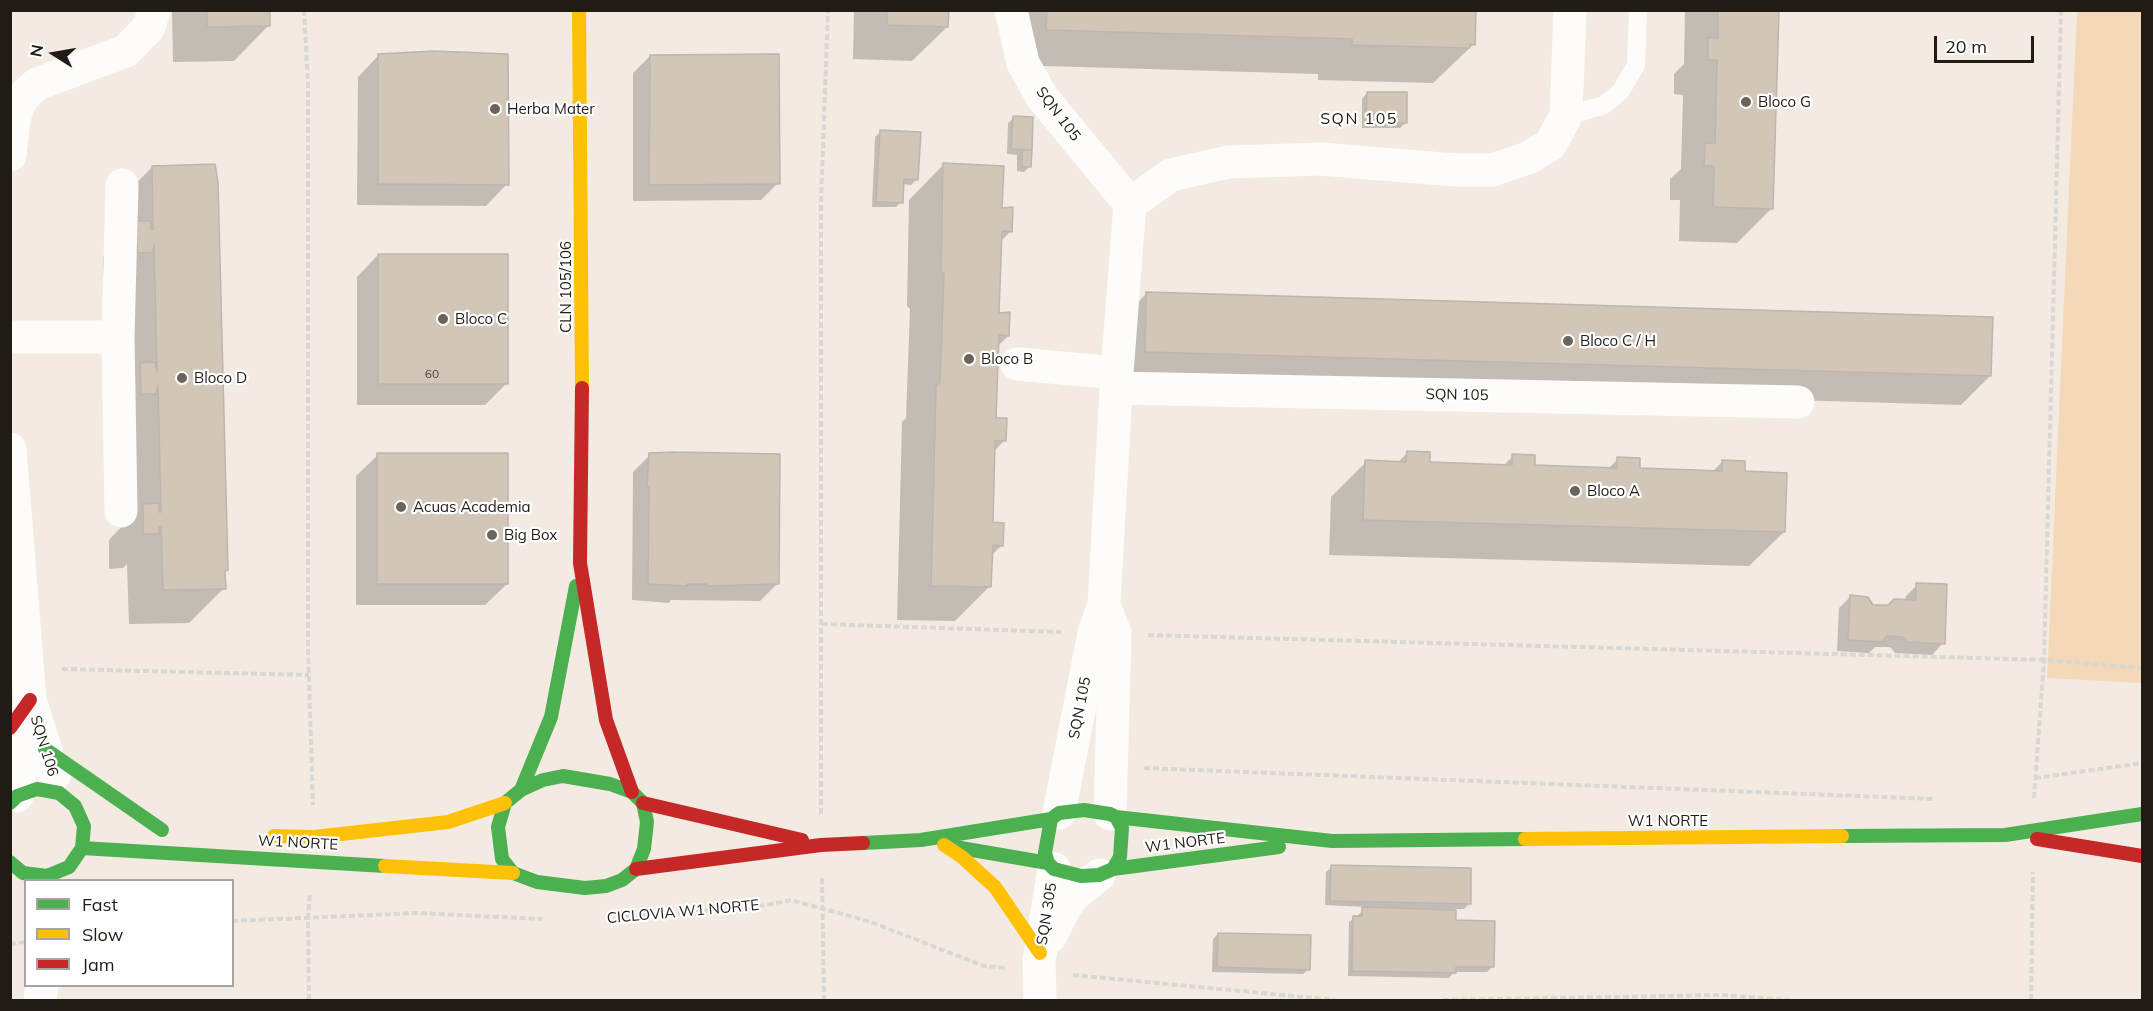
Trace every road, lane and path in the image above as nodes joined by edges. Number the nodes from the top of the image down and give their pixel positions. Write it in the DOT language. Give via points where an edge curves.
graph roads {
  1 [pos="154,10"];
  2 [pos="304,10"];
  3 [pos="579,10"];
  4 [pos="828,10"];
  5 [pos="1011,10"];
  6 [pos="1570,10"];
  7 [pos="1638,10"];
  8 [pos="2061,10"];
  9 [pos="1566,116"];
  10 [pos="10,155"];
  11 [pos="122,185"];
  12 [pos="1130,204"];
  13 [pos="10,337"];
  14 [pos="118,338"];
  15 [pos="1017,364"];
  16 [pos="1116,380"];
  17 [pos="1798,402"];
  18 [pos="10,449"];
  19 [pos="121,511"];
  20 [pos="580,563"];
  21 [pos="1104,623"];
  22 [pos="822,624"];
  23 [pos="2044,660"];
  24 [pos="2142,668"];
  25 [pos="309,675"];
  26 [pos="29,684"];
  27 [pos="10,728"];
  28 [pos="45,749"];
  29 [pos="2142,764"];
  30 [pos="1132,768"];
  31 [pos="521,790"];
  32 [pos="632,792"];
  33 [pos="59,793"];
  34 [pos="14,799"];
  35 [pos="1938,799"];
  36 [pos="505,803"];
  37 [pos="643,803"];
  38 [pos="2142,814"];
  39 [pos="1113,815"];
  40 [pos="1055,816"];
  41 [pos="140,829"];
  42 [pos="255,835"];
  43 [pos="2005,835"];
  44 [pos="314,837"];
  45 [pos="2034,839"];
  46 [pos="921,840"];
  47 [pos="1332,841"];
  48 [pos="820,845"];
  49 [pos="945,845"];
  50 [pos="124,850"];
  51 [pos="2142,856"];
  52 [pos="314,860"];
  53 [pos="107,862"];
  54 [pos="72,865"];
  55 [pos="1051,866"];
  56 [pos="636,869"];
  57 [pos="20,872"];
  58 [pos="1106,872"];
  59 [pos="513,873"];
  60 [pos="823,907"];
  61 [pos="623,917"];
  62 [pos="308,918"];
  63 [pos="554,920"];
  64 [pos="234,921"];
  65 [pos="1040,971"];
  66 [pos="309,1000"];
  67 [pos="824,1000"];
  68 [pos="1335,1000"];
  69 [pos="1443,1000"];
  70 [pos="1789,1000"];
  71 [pos="2031,1000"];
  1 -- 10 [label="street" via="149,27 126,51 37,84 27,93 18,105"];
  2 -- 25 [label="path" via="308,84"];
  3 -- 20 [label="street, CLN 105/106" via="583,324"];
  4 -- 22 [label="path" via="820,201"];
  5 -- 12 [label="street, SQN 105" via="1023,63 1042,97"];
  6 -- 9 [label="street"];
  7 -- 9 [label="lane" via="1636,65 1621,91 1604,105"];
  8 -- 23 [label="path"];
  9 -- 12 [label="street" via="1550,145 1528,158 1493,170 1321,159 1228,162 1171,175"];
  11 -- 14 [label="street"];
  12 -- 16 [label="street, SQN 105"];
  13 -- 14 [label="street"];
  14 -- 19 [label="street"];
  15 -- 16 [label="street, SQN 105"];
  16 -- 17 [label="street, SQN 105"];
  16 -- 21 [label="street, SQN 105"];
  18 -- 26 [label="street, SQN 106"];
  20 -- 31 [label="street, CLN 105/106" via="551,717"];
  20 -- 32 [label="street, CLN 105/106" via="606,720"];
  21 -- 22 [label="path"];
  21 -- 23 [label="path"];
  21 -- 39 [label="street, SQN 105"];
  21 -- 40 [label="street, SQN 105"];
  22 -- 48 [label="path"];
  23 -- 24 [label="path"];
  23 -- 29 [label="path" via="2035,778"];
  25 -- 26 [label="path"];
  25 -- 44 [label="path"];
  26 -- 27 [label="street"];
  26 -- 28 [label="street, SQN 106"];
  26 -- 34 [label="street, SQN 106"];
  28 -- 33 [label="street, SQN 106"];
  28 -- 41 [label="street" via="168,831"];
  30 -- 35 [label="path"];
  31 -- 32 [label="street" via="563,776"];
  31 -- 36 [label="street"];
  32 -- 37 [label="street"];
  33 -- 34 [label="street" via="37,789"];
  33 -- 54 [label="street" via="90,826"];
  36 -- 44 [label="street, W1 NORTE" via="448,822"];
  36 -- 59 [label="street" via="498,827 499,844 502,859"];
  37 -- 48 [label="street"];
  37 -- 56 [label="street" via="647,835"];
  38 -- 43 [label="street, W1 NORTE"];
  39 -- 40 [label="street" via="1084,810"];
  39 -- 47 [label="street, W1 NORTE"];
  39 -- 58 [label="street" via="1122,828 1122,844 1120,857"];
  40 -- 46 [label="street"];
  40 -- 55 [label="street" via="1045,843"];
  42 -- 44 [label="street, W1 NORTE"];
  43 -- 45 [label="street, W1 NORTE"];
  43 -- 47 [label="street, W1 NORTE"];
  45 -- 51 [label="street, W1 NORTE"];
  45 -- 71 [label="path"];
  46 -- 48 [label="street"];
  46 -- 49 [label="street"];
  47 -- 58 [label="street, W1 NORTE"];
  48 -- 56 [label="street"];
  48 -- 60 [label="path"];
  49 -- 55 [label="street"];
  49 -- 65 [label="street" via="995,887"];
  50 -- 52 [label="street, W1 NORTE"];
  50 -- 53 [label="street"];
  50 -- 54 [label="street, W1 NORTE"];
  52 -- 59 [label="street, W1 NORTE"];
  52 -- 62 [label="path"];
  54 -- 57 [label="street, W1 NORTE" via="47,876"];
  55 -- 58 [label="street" via="1081,876"];
  55 -- 65 [label="street, SQN 305"];
  56 -- 59 [label="street" via="614,884 585,888 537,882"];
  58 -- 65 [label="street, SQN 305" via="1073,896 1064,909"];
  60 -- 61 [label="path, CICLOVIA W1 NORTE" via="791,900 750,908"];
  60 -- 65 [label="path, CICLOVIA W1 NORTE" via="984,966"];
  60 -- 67 [label="path"];
  62 -- 63 [label="path" via="417,914"];
  62 -- 64 [label="path"];
  62 -- 66 [label="path"];
  65 -- 68 [label="path, CICLOVIA W1 NORTE"];
  69 -- 70 [label="path" via="1721,995"];
}
